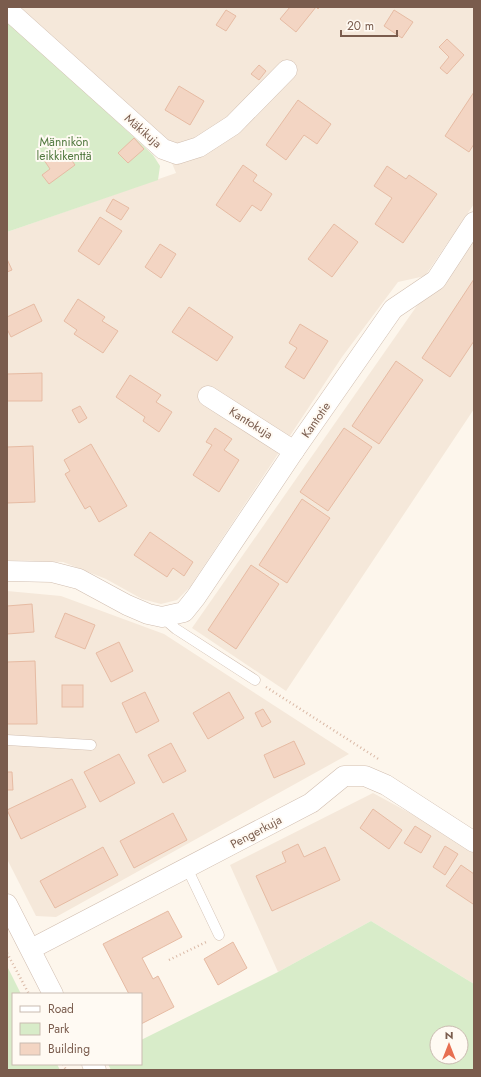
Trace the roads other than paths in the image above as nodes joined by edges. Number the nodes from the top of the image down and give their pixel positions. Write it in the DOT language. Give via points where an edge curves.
graph roads {
  1 [pos="7,9"];
  2 [pos="287,70"];
  3 [pos="474,222"];
  4 [pos="208,396"];
  5 [pos="294,451"];
  6 [pos="7,571"];
  7 [pos="162,617"];
  8 [pos="255,680"];
  9 [pos="7,740"];
  10 [pos="91,745"];
  11 [pos="474,842"];
  12 [pos="187,868"];
  13 [pos="7,904"];
  14 [pos="219,935"];
  15 [pos="31,949"];
  16 [pos="53,993"];
  1 -- 2 [label="street, Mäkikuja" via="163,149 177,154 199,147 233,125"];
  3 -- 5 [label="street, Kantotie" via="436,280 393,309"];
  4 -- 5 [label="street, Kantokuja"];
  5 -- 7 [label="street, Kantotie" via="196,597 184,612"];
  6 -- 7 [label="street, Kantotie" via="52,572 79,579 126,605"];
  7 -- 8 [label="lane, Kantotie" via="176,629"];
  9 -- 10 [label="lane"];
  11 -- 12 [label="street, Pengerkuja" via="386,785 365,776 344,776 311,803"];
  12 -- 14 [label="lane"];
  12 -- 15 [label="street, Pengerkuja"];
  13 -- 15 [label="street"];
  15 -- 16 [label="street"];
}
